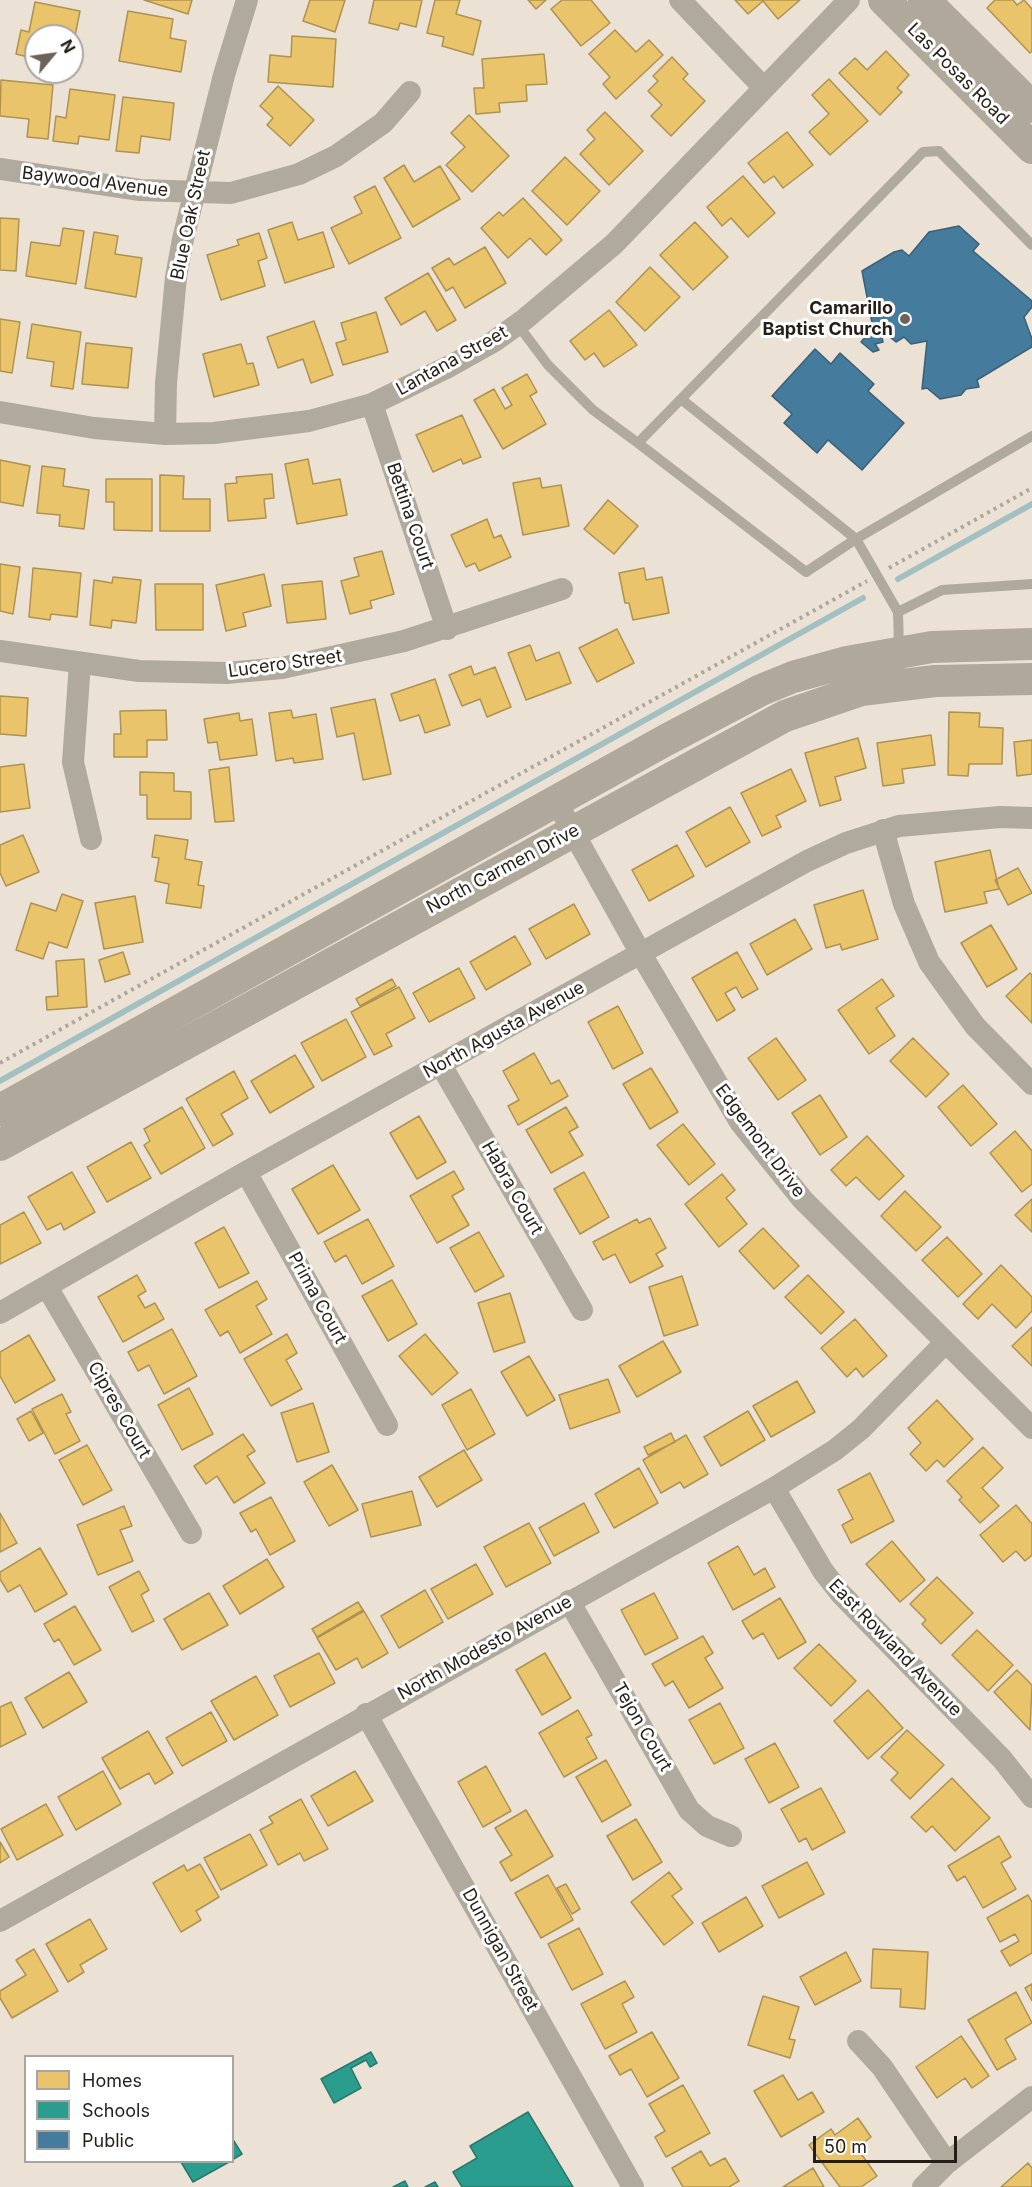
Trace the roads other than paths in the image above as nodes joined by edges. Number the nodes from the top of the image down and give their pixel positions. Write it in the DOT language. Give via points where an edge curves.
graph roads {
  1 [pos="247,0"];
  2 [pos="680,0"];
  3 [pos="849,0"];
  4 [pos="884,0"];
  5 [pos="924,0"];
  6 [pos="763,87"];
  7 [pos="410,92"];
  8 [pos="1032,107"];
  9 [pos="1032,148"];
  10 [pos="0,169"];
  11 [pos="194,194"];
  12 [pos="1032,245"];
  13 [pos="518,325"];
  14 [pos="681,399"];
  15 [pos="372,404"];
  16 [pos="0,412"];
  17 [pos="165,434"];
  18 [pos="1032,436"];
  19 [pos="638,443"];
  20 [pos="855,539"];
  21 [pos="1032,584"];
  22 [pos="562,589"];
  23 [pos="898,612"];
  24 [pos="447,629"];
  25 [pos="1032,644"];
  26 [pos="0,651"];
  27 [pos="897,653"];
  28 [pos="80,663"];
  29 [pos="1032,679"];
  30 [pos="900,684"];
  31 [pos="557,802"];
  32 [pos="1032,818"];
  33 [pos="575,830"];
  34 [pos="884,830"];
  35 [pos="91,839"];
  36 [pos="640,954"];
  37 [pos="441,1065"];
  38 [pos="1032,1084"];
  39 [pos="0,1110"];
  40 [pos="0,1145"];
  41 [pos="246,1172"];
  42 [pos="47,1287"];
  43 [pos="582,1310"];
  44 [pos="0,1313"];
  45 [pos="945,1343"];
  46 [pos="387,1425"];
  47 [pos="1032,1428"];
  48 [pos="774,1488"];
  49 [pos="191,1533"];
  50 [pos="569,1601"];
  51 [pos="366,1714"];
  52 [pos="1032,1797"];
  53 [pos="731,1836"];
  54 [pos="0,1921"];
  55 [pos="858,2041"];
  56 [pos="1032,2097"];
  57 [pos="947,2163"];
  58 [pos="633,2187"];
  59 [pos="923,2187"];
  1 -- 11 [label="street, Blue Oak Street"];
  2 -- 6 [label="street"];
  3 -- 6 [label="street, Lantana Street"];
  4 -- 9 [label="main road, Las Posas Road"];
  5 -- 8 [label="main road, Las Posas Road"];
  6 -- 13 [label="street, Lantana Street" via="614,244"];
  7 -- 11 [label="street, Baywood Avenue" via="383,123 360,141 299,174 231,193"];
  10 -- 11 [label="street, Baywood Avenue"];
  11 -- 17 [label="street, Blue Oak Street" via="176,277"];
  12 -- 14 [label="lane" via="939,151 922,152"];
  13 -- 15 [label="street, Lantana Street" via="450,366"];
  13 -- 19 [label="lane" via="548,365 586,402"];
  14 -- 19 [label="lane"];
  14 -- 20 [label="lane"];
  15 -- 17 [label="street, Lantana Street" via="309,421 214,433"];
  15 -- 24 [label="street, Bettina Court"];
  16 -- 17 [label="street, Lantana Street" via="94,428"];
  18 -- 20 [label="lane"];
  19 -- 20 [label="lane" via="806,572"];
  20 -- 23 [label="lane"];
  21 -- 23 [label="lane" via="942,590"];
  22 -- 24 [label="street, Lucero Street"];
  23 -- 27 [label="lane"];
  24 -- 28 [label="street, Lucero Street" via="282,668 194,673"];
  25 -- 27 [label="main road, North Carmen Drive" via="932,646"];
  26 -- 28 [label="street, Lucero Street"];
  27 -- 30 [label="lane"];
  27 -- 31 [label="main road, North Carmen Drive" via="847,662 761,690"];
  28 -- 35 [label="street" via="73,762"];
  29 -- 30 [label="main road, North Carmen Drive" via="979,678"];
  30 -- 33 [label="main road, North Carmen Drive" via="861,690 785,716"];
  31 -- 33 [label="street, Edgemont Drive"];
  31 -- 39 [label="main road, North Carmen Drive"];
  32 -- 34 [label="street, North Agusta Avenue" via="960,819"];
  33 -- 36 [label="street, Edgemont Drive"];
  33 -- 40 [label="main road, North Carmen Drive"];
  34 -- 36 [label="street, North Agusta Avenue" via="807,861"];
  34 -- 38 [label="street" via="904,904 929,962 975,1026"];
  36 -- 37 [label="street, North Agusta Avenue"];
  36 -- 45 [label="street, Edgemont Drive" via="740,1122 803,1200"];
  37 -- 41 [label="street, North Agusta Avenue"];
  37 -- 43 [label="street, Habra Court"];
  41 -- 42 [label="street, North Agusta Avenue"];
  41 -- 46 [label="street, Prima Court"];
  42 -- 44 [label="street, North Agusta Avenue"];
  42 -- 49 [label="street, Cipres Court"];
  45 -- 47 [label="street, Edgemont Drive"];
  45 -- 48 [label="street, North Modesto Avenue" via="861,1429"];
  48 -- 50 [label="street, North Modesto Avenue"];
  48 -- 52 [label="street, East Rowland Avenue" via="841,1594 1002,1759"];
  50 -- 51 [label="street, North Modesto Avenue"];
  50 -- 53 [label="street, Tejon Court" via="689,1810 707,1826"];
  51 -- 54 [label="street, North Modesto Avenue"];
  51 -- 58 [label="street, Dunnigan Street"];
  55 -- 57 [label="street" via="882,2067"];
  56 -- 57 [label="street"];
  57 -- 59 [label="street"];
}
